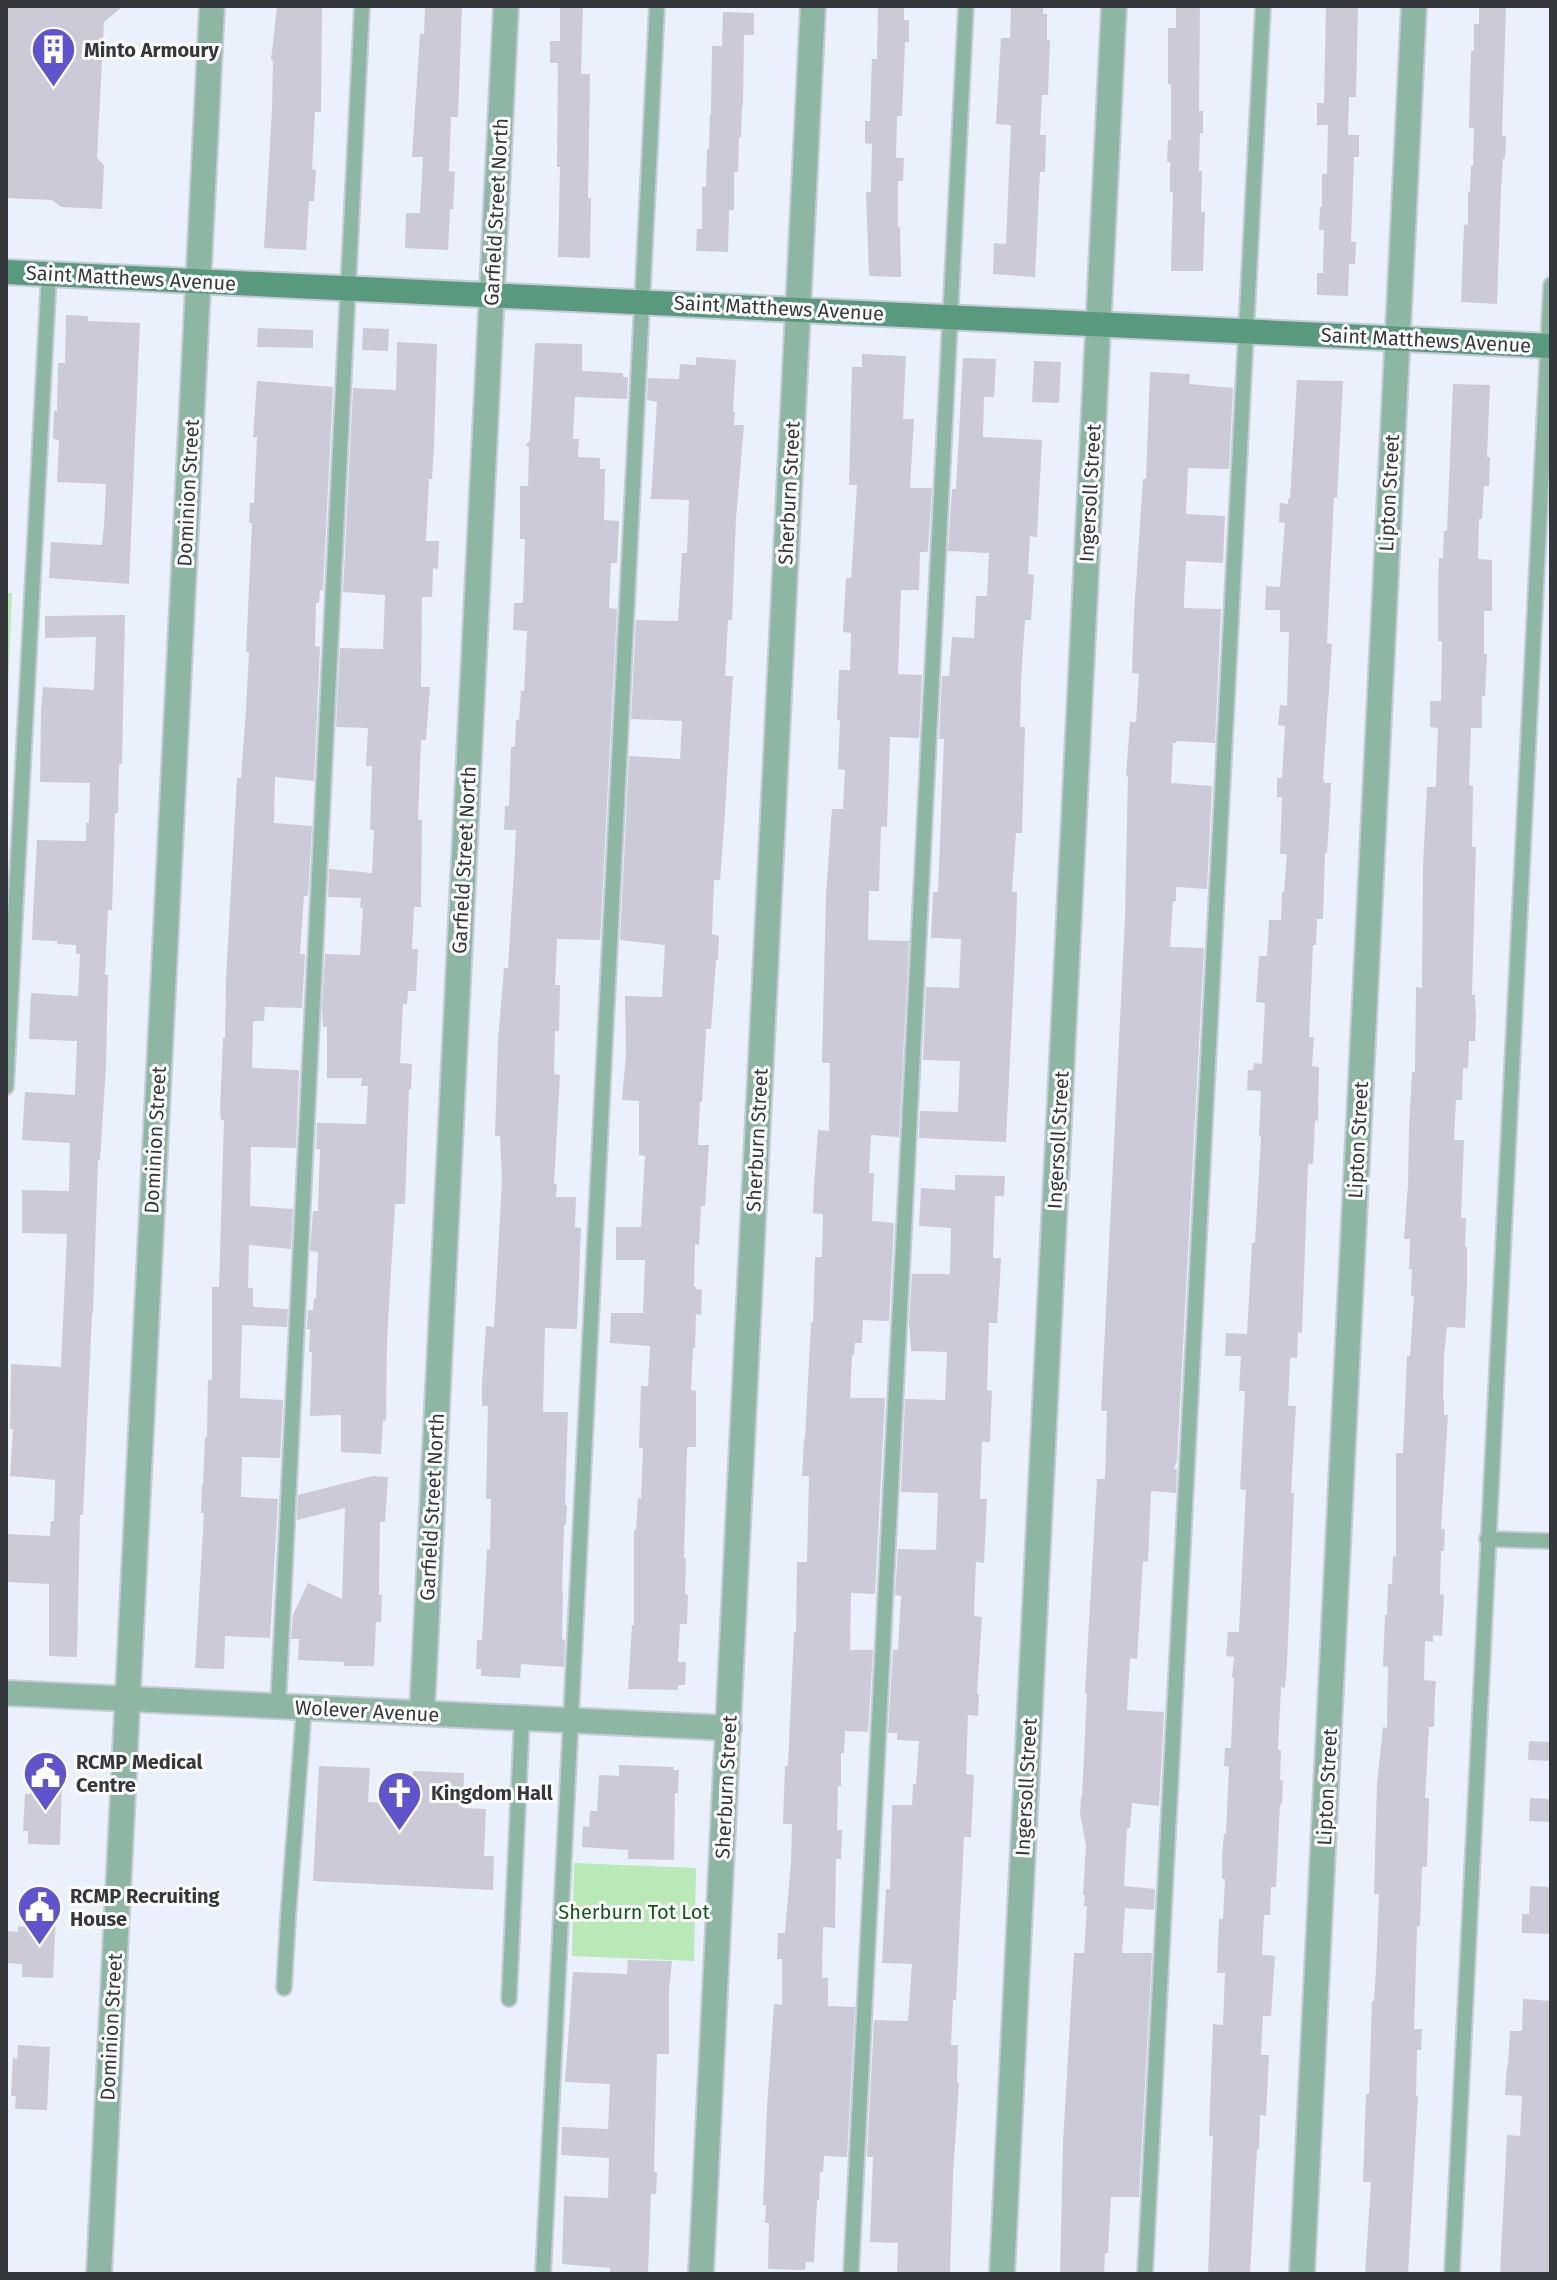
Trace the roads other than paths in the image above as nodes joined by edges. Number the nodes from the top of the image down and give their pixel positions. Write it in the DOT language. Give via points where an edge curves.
graph roads {
  1 [pos="212,6"];
  2 [pos="362,6"];
  3 [pos="506,6"];
  4 [pos="657,6"];
  5 [pos="813,6"];
  6 [pos="966,6"];
  7 [pos="1114,6"];
  8 [pos="1263,6"];
  9 [pos="1414,6"];
  10 [pos="6,272"];
  11 [pos="49,274"];
  12 [pos="199,282"];
  13 [pos="1551,285"];
  14 [pos="348,288"];
  15 [pos="492,296"];
  16 [pos="643,302"];
  17 [pos="798,309"];
  18 [pos="952,316"];
  19 [pos="1098,324"];
  20 [pos="1247,331"];
  21 [pos="1397,338"];
  22 [pos="1550,346"];
  23 [pos="6,1087"];
  24 [pos="1487,1539"];
  25 [pos="1551,1541"];
  26 [pos="6,1693"];
  27 [pos="128,1699"];
  28 [pos="278,1707"];
  29 [pos="304,1708"];
  30 [pos="422,1713"];
  31 [pos="522,1718"];
  32 [pos="572,1721"];
  33 [pos="729,1728"];
  34 [pos="284,1988"];
  35 [pos="509,1999"];
  36 [pos="99,2274"];
  37 [pos="543,2274"];
  38 [pos="701,2274"];
  39 [pos="851,2274"];
  40 [pos="1002,2274"];
  41 [pos="1145,2274"];
  42 [pos="1302,2274"];
  43 [pos="1452,2274"];
  1 -- 12 [label="street, Dominion Street"];
  2 -- 14 [label="lane"];
  3 -- 15 [label="street, Garfield Street North"];
  4 -- 16 [label="lane"];
  5 -- 17 [label="street, Sherburn Street"];
  6 -- 18 [label="lane"];
  7 -- 19 [label="street, Ingersoll Street"];
  8 -- 20 [label="lane"];
  9 -- 21 [label="street, Lipton Street"];
  10 -- 11 [label="street, Saint Matthews Avenue"];
  11 -- 12 [label="street, Saint Matthews Avenue"];
  11 -- 23 [label="lane"];
  12 -- 14 [label="street, Saint Matthews Avenue"];
  12 -- 27 [label="street, Dominion Street"];
  13 -- 22 [label="lane"];
  14 -- 15 [label="street, Saint Matthews Avenue"];
  14 -- 28 [label="lane"];
  15 -- 16 [label="street, Saint Matthews Avenue"];
  15 -- 30 [label="street, Garfield Street North"];
  16 -- 17 [label="street, Saint Matthews Avenue"];
  16 -- 32 [label="lane"];
  17 -- 18 [label="street, Saint Matthews Avenue"];
  17 -- 33 [label="street, Sherburn Street"];
  18 -- 19 [label="street, Saint Matthews Avenue"];
  18 -- 39 [label="lane"];
  19 -- 20 [label="street, Saint Matthews Avenue"];
  19 -- 40 [label="street, Ingersoll Street"];
  20 -- 21 [label="street, Saint Matthews Avenue"];
  20 -- 41 [label="lane"];
  21 -- 22 [label="street, Saint Matthews Avenue"];
  21 -- 42 [label="street, Lipton Street"];
  22 -- 24 [label="lane"];
  24 -- 25 [label="lane"];
  24 -- 43 [label="lane"];
  26 -- 27 [label="street, Wolever Avenue"];
  27 -- 28 [label="street, Wolever Avenue"];
  27 -- 36 [label="street, Dominion Street"];
  28 -- 29 [label="street, Wolever Avenue"];
  29 -- 30 [label="street, Wolever Avenue"];
  29 -- 34 [label="lane"];
  30 -- 31 [label="street, Wolever Avenue"];
  31 -- 32 [label="street, Wolever Avenue"];
  31 -- 35 [label="lane"];
  32 -- 33 [label="street, Wolever Avenue"];
  32 -- 37 [label="lane"];
  33 -- 38 [label="street, Sherburn Street"];
}
